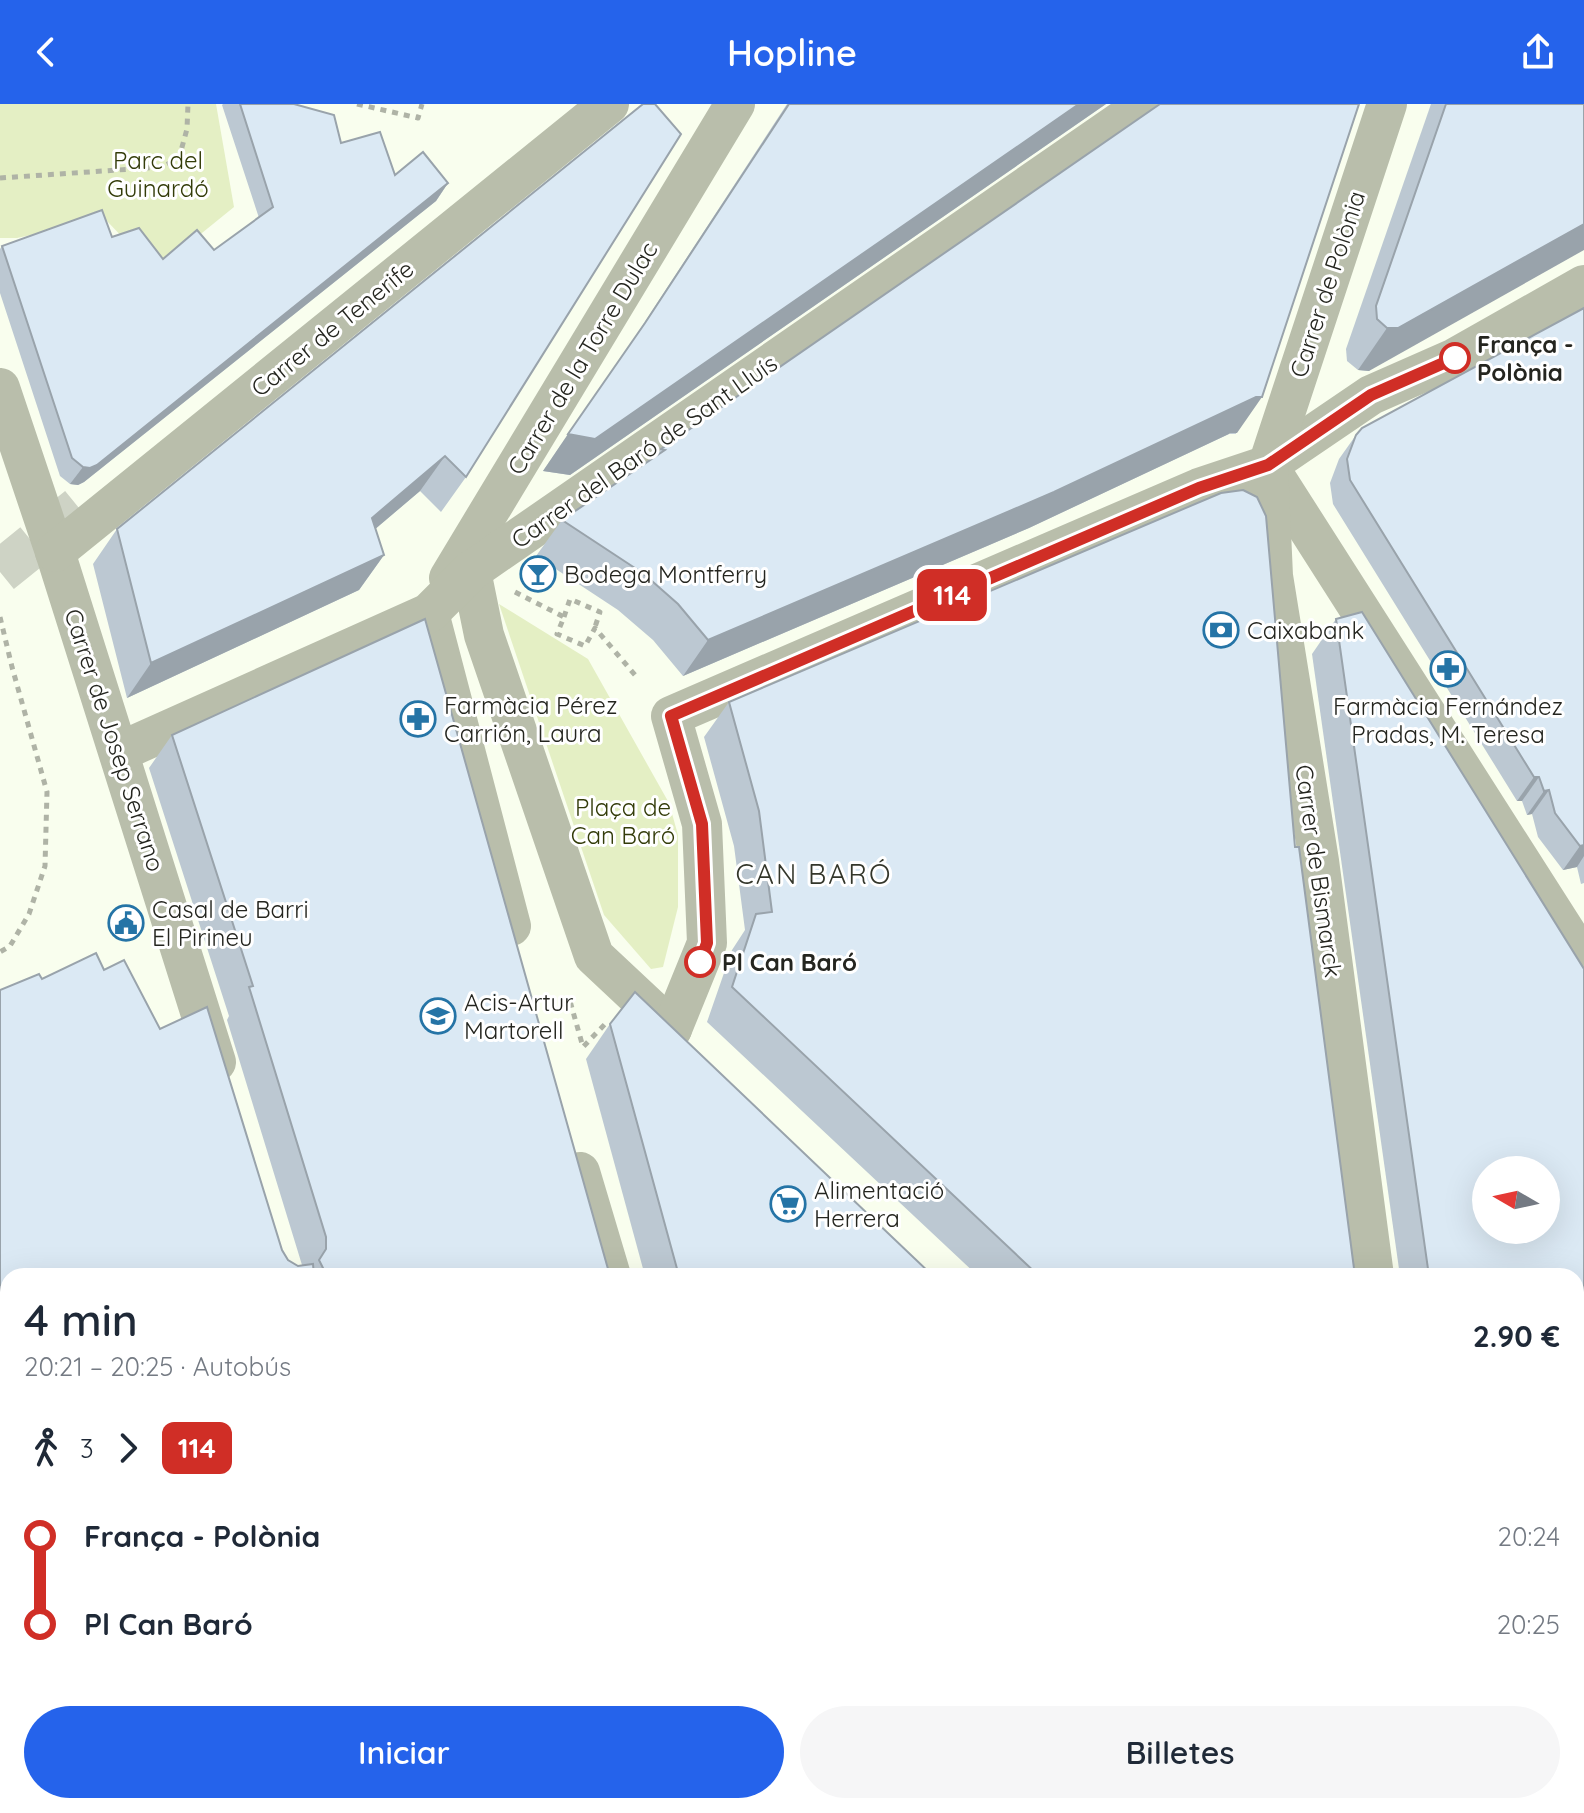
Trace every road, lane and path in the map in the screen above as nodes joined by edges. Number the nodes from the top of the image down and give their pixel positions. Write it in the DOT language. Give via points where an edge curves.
graph roads {
  1 [pos="188,104"];
  2 [pos="357,104"];
  3 [pos="422,104"];
  4 [pos="609,104"];
  5 [pos="735,104"];
  6 [pos="1146,104"];
  7 [pos="1387,104"];
  8 [pos="0,178"];
  9 [pos="1584,285"];
  10 [pos="0,388"];
  11 [pos="1268,465"];
  12 [pos="55,552"];
  13 [pos="471,571"];
  14 [pos="513,591"];
  15 [pos="429,613"];
  16 [pos="0,617"];
  17 [pos="564,617"];
  18 [pos="595,628"];
  19 [pos="635,675"];
  20 [pos="119,752"];
  21 [pos="1579,943"];
  22 [pos="0,952"];
  23 [pos="521,963"];
  24 [pos="559,1003"];
  25 [pos="611,1018"];
  26 [pos="227,1097"];
  27 [pos="570,1136"];
  28 [pos="609,1268"];
  29 [pos="1373,1268"];
  1 -- 8 [label="path" via="179,158 162,167"];
  2 -- 3 [label="path" via="418,118"];
  4 -- 12 [label="street, Carrer de Tenerife"];
  5 -- 15 [label="street, Carrer de la Torre Dulac"];
  6 -- 13 [label="street, Carrer del Baró de Sant Lluís"];
  7 -- 11 [label="street, Carrer de Polònia"];
  9 -- 11 [label="street" via="1455,358 1371,395"];
  10 -- 12 [label="street, Carrer de Josep Serrano"];
  11 -- 13 [label="street" via="1199,488 671,716 702,824 707,943 684,1041 594,956 484,635"];
  11 -- 21 [label="street"];
  11 -- 29 [label="street, Carrer de Bismarck" via="1273,576 1319,861"];
  12 -- 20 [label="street, Carrer de Josep Serrano"];
  13 -- 15 [label="street, Carrer del Baró de Sant Lluís"];
  14 -- 17 [label="path"];
  15 -- 20 [label="street, Carrer del Baró de Sant Lluís"];
  15 -- 23 [label="street"];
  16 -- 22 [label="path" via="47,792 45,866 29,914 10,946"];
  17 -- 18 [label="path" via="570,599 600,612"];
  17 -- 18 [label="path" via="557,634 585,646"];
  18 -- 19 [label="path"];
  20 -- 26 [label="street, Carrer de Josep Serrano"];
  24 -- 25 [label="path" via="570,1001 583,1047"];
  27 -- 28 [label="street"];
}
